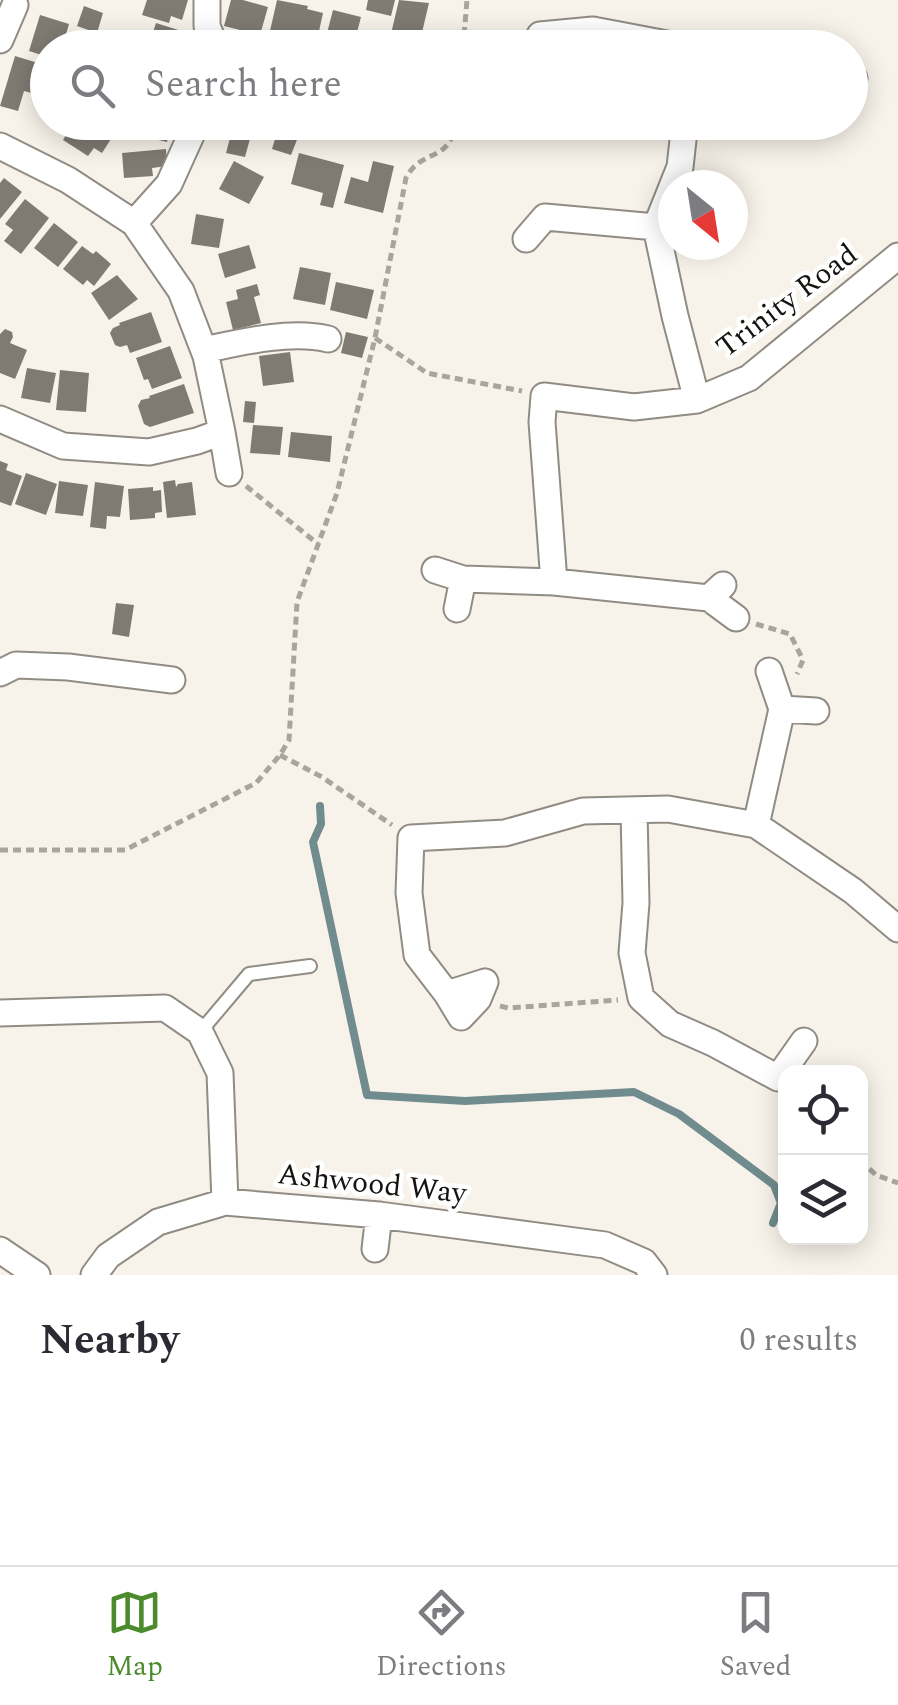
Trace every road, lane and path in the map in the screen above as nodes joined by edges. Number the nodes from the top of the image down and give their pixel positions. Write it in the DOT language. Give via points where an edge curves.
graph roads {
  1 [pos="207,0"];
  2 [pos="468,0"];
  3 [pos="15,5"];
  4 [pos="209,30"];
  5 [pos="464,30"];
  6 [pos="557,30"];
  7 [pos="625,30"];
  8 [pos="0,40"];
  9 [pos="189,140"];
  10 [pos="452,140"];
  11 [pos="683,140"];
  12 [pos="0,146"];
  13 [pos="134,224"];
  14 [pos="656,227"];
  15 [pos="526,239"];
  16 [pos="898,256"];
  17 [pos="328,338"];
  18 [pos="375,338"];
  19 [pos="204,350"];
  20 [pos="544,396"];
  21 [pos="697,400"];
  22 [pos="0,419"];
  23 [pos="222,432"];
  24 [pos="230,473"];
  25 [pos="318,544"];
  26 [pos="435,570"];
  27 [pos="464,579"];
  28 [pos="554,582"];
  29 [pos="457,609"];
  30 [pos="736,618"];
  31 [pos="770,671"];
  32 [pos="0,673"];
  33 [pos="172,680"];
  34 [pos="782,709"];
  35 [pos="816,711"];
  36 [pos="280,755"];
  37 [pos="634,810"];
  38 [pos="756,826"];
  39 [pos="411,838"];
  40 [pos="0,850"];
  41 [pos="898,929"];
  42 [pos="310,966"];
  43 [pos="482,991"];
  44 [pos="641,998"];
  45 [pos="0,1013"];
  46 [pos="200,1032"];
  47 [pos="804,1041"];
  48 [pos="790,1065"];
  49 [pos="778,1078"];
  50 [pos="868,1168"];
  51 [pos="898,1183"];
  52 [pos="225,1202"];
  53 [pos="379,1215"];
  54 [pos="374,1249"];
  55 [pos="0,1250"];
  56 [pos="37,1275"];
  57 [pos="94,1275"];
  58 [pos="654,1275"];
  1 -- 4 [label="street"];
  2 -- 5 [label="path"];
  3 -- 8 [label="street"];
  6 -- 7 [label="street" via="590,20"];
  9 -- 13 [label="street" via="169,184"];
  10 -- 18 [label="path" via="412,166 406,178"];
  11 -- 14 [label="street" via="680,167"];
  12 -- 13 [label="street"];
  13 -- 19 [label="street" via="181,291"];
  14 -- 15 [label="street" via="545,216"];
  14 -- 21 [label="street"];
  16 -- 21 [label="street, Trinity Road" via="749,378"];
  17 -- 19 [label="street"];
  18 -- 20 [label="path" via="426,373"];
  18 -- 25 [label="path"];
  19 -- 23 [label="street"];
  20 -- 21 [label="street, Trinity Road" via="634,407"];
  20 -- 28 [label="street"];
  22 -- 23 [label="street" via="63,446 148,452"];
  23 -- 24 [label="street"];
  24 -- 25 [label="path"];
  25 -- 36 [label="path" via="297,602 288,740"];
  26 -- 27 [label="street"];
  27 -- 28 [label="street"];
  27 -- 29 [label="street"];
  28 -- 30 [label="street" via="716,592"];
  31 -- 34 [label="street"];
  32 -- 33 [label="street" via="16,664"];
  34 -- 35 [label="street"];
  34 -- 38 [label="street"];
  36 -- 39 [label="path"];
  36 -- 40 [label="path" via="256,783 125,850"];
  37 -- 38 [label="street"];
  37 -- 39 [label="street" via="584,811 506,833"];
  37 -- 44 [label="street" via="632,953"];
  38 -- 41 [label="street"];
  39 -- 43 [label="street" via="408,892 417,955 447,994"];
  42 -- 46 [label="lane" via="249,974"];
  43 -- 44 [label="path" via="508,1008"];
  44 -- 49 [label="street" via="670,1024"];
  45 -- 46 [label="street" via="165,1008"];
  46 -- 52 [label="street" via="220,1074"];
  47 -- 48 [label="street"];
  50 -- 51 [label="path"];
  52 -- 53 [label="street, Ashwood Way"];
  52 -- 57 [label="street, Ashwood Way" via="158,1222 108,1256"];
  53 -- 54 [label="street"];
  53 -- 58 [label="street, Ashwood Way" via="606,1245 644,1262"];
  55 -- 56 [label="street"];
}
